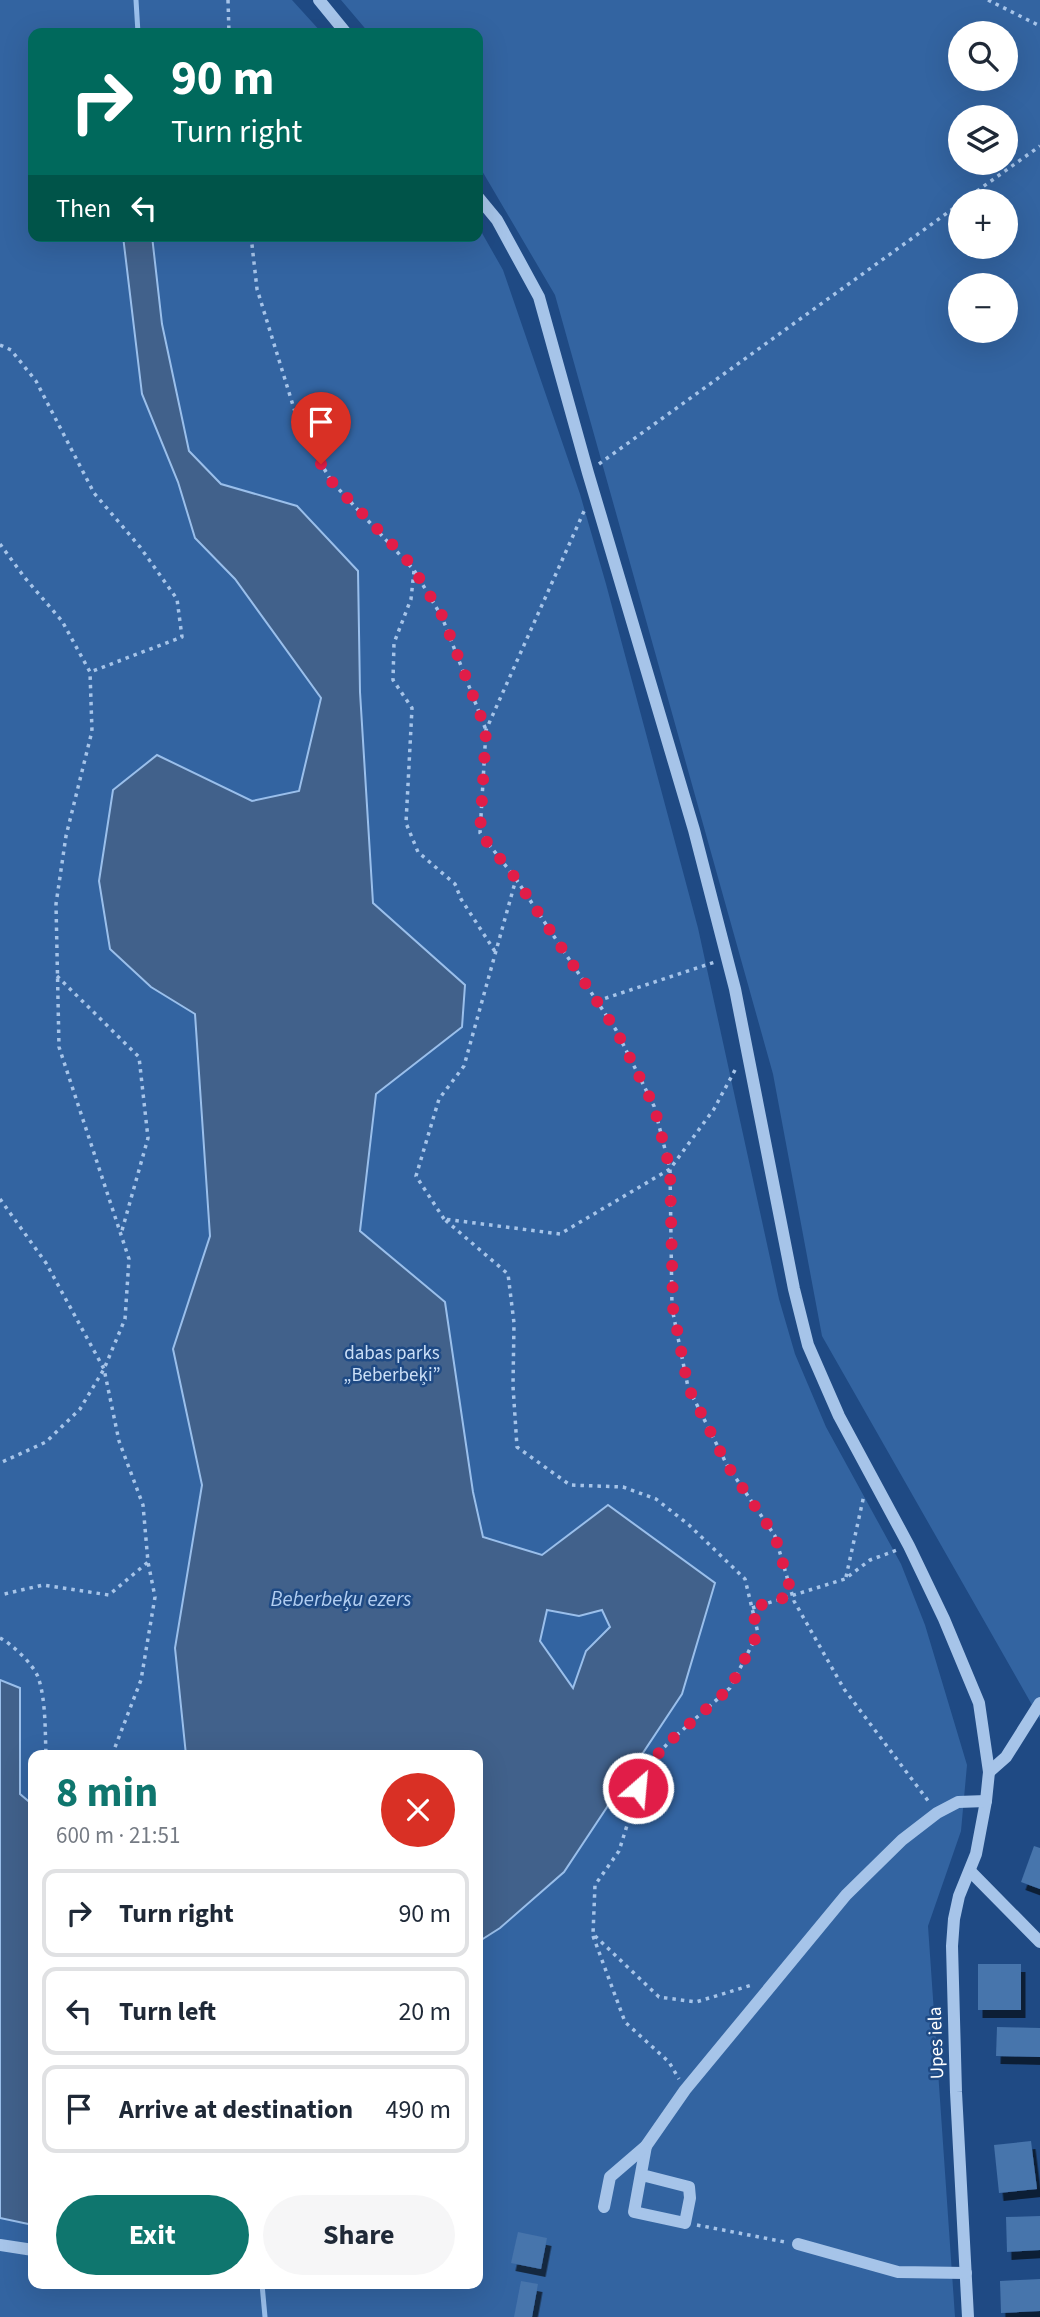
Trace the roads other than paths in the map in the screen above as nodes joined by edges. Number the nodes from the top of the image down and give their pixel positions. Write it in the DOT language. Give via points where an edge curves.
graph roads {
  1 [pos="319,0"];
  2 [pos="342,28"];
  3 [pos="483,203"];
  4 [pos="1040,1703"];
  5 [pos="989,1772"];
  6 [pos="986,1801"];
  7 [pos="970,1871"];
  8 [pos="1040,1942"];
  9 [pos="646,2146"];
  10 [pos="642,2175"];
  11 [pos="604,2207"];
  12 [pos="798,2244"];
  13 [pos="0,2245"];
  14 [pos="28,2249"];
  15 [pos="967,2273"];
  16 [pos="968,2317"];
  1 -- 2 [label="street"];
  3 -- 5 [label="street, Upes iela" via="539,297 690,817 727,958 808,1345 839,1416 944,1619 979,1703"];
  4 -- 5 [label="street" via="1006,1757"];
  5 -- 6 [label="street, Upes iela"];
  6 -- 7 [label="street, Upes iela"];
  6 -- 9 [label="street" via="958,1802 937,1814 902,1840 846,1895 685,2090"];
  7 -- 8 [label="street"];
  7 -- 15 [label="street, Upes iela" via="959,1896 952,1946"];
  9 -- 10 [label="street"];
  9 -- 11 [label="street" via="610,2176"];
  10 -- 10 [label="street" via="634,2212 685,2223 689,2187"];
  12 -- 15 [label="street" via="898,2272"];
  13 -- 14 [label="street"];
  15 -- 16 [label="street, Upes iela"];
}
